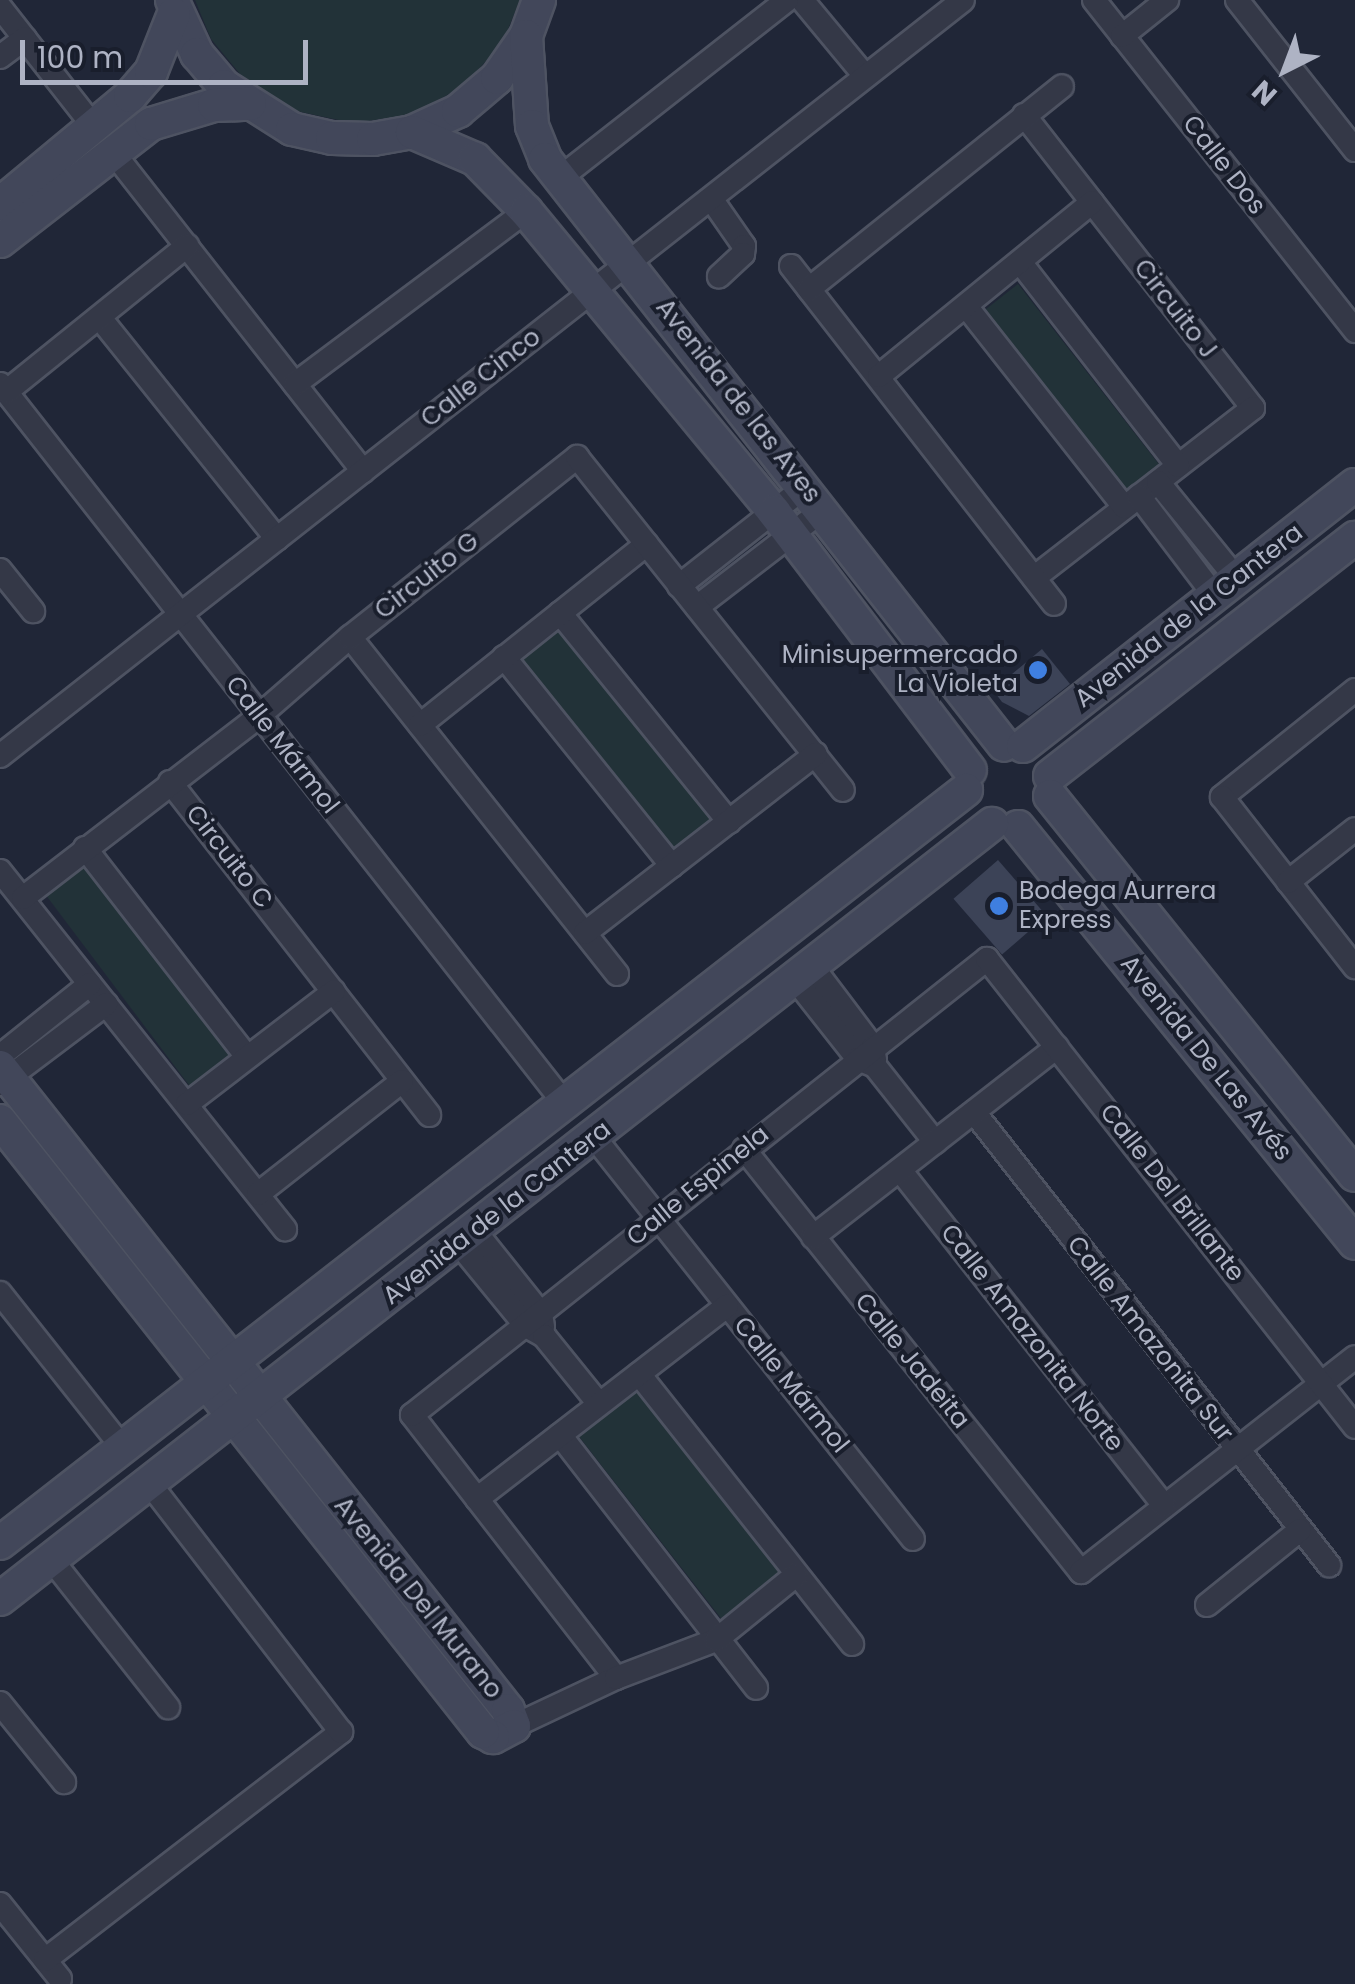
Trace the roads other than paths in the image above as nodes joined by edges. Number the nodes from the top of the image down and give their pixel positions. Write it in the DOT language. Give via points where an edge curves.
graph roads {
  1 [pos="540,0"];
  2 [pos="787,0"];
  3 [pos="802,0"];
  4 [pos="1094,0"];
  5 [pos="1167,0"];
  6 [pos="1237,0"];
  7 [pos="952,3"];
  8 [pos="0,6"];
  9 [pos="173,7"];
  10 [pos="526,36"];
  11 [pos="1122,36"];
  12 [pos="24,38"];
  13 [pos="0,57"];
  14 [pos="865,76"];
  15 [pos="1062,86"];
  16 [pos="250,104"];
  17 [pos="1024,114"];
  18 [pos="412,132"];
  19 [pos="104,140"];
  20 [pos="1355,150"];
  21 [pos="560,178"];
  22 [pos="712,200"];
  23 [pos="1092,202"];
  24 [pos="0,204"];
  25 [pos="526,211"];
  26 [pos="0,241"];
  27 [pos="187,246"];
  28 [pos="628,262"];
  29 [pos="1020,262"];
  30 [pos="791,266"];
  31 [pos="719,276"];
  32 [pos="809,290"];
  33 [pos="592,291"];
  34 [pos="966,306"];
  35 [pos="100,318"];
  36 [pos="1355,331"];
  37 [pos="879,376"];
  38 [pos="296,384"];
  39 [pos="3,388"];
  40 [pos="1178,466"];
  41 [pos="363,471"];
  42 [pos="1158,482"];
  43 [pos="1355,485"];
  44 [pos="814,499"];
  45 [pos="1131,502"];
  46 [pos="783,523"];
  47 [pos="277,538"];
  48 [pos="1355,538"];
  49 [pos="647,544"];
  50 [pos="0,570"];
  51 [pos="1034,578"];
  52 [pos="679,586"];
  53 [pos="1225,587"];
  54 [pos="9,599"];
  55 [pos="1054,604"];
  56 [pos="697,607"];
  57 [pos="33,611"];
  58 [pos="560,613"];
  59 [pos="180,615"];
  60 [pos="350,636"];
  61 [pos="504,656"];
  62 [pos="1355,690"];
  63 [pos="259,716"];
  64 [pos="420,725"];
  65 [pos="1013,746"];
  66 [pos="816,754"];
  67 [pos="0,756"];
  68 [pos="968,780"];
  69 [pos="170,782"];
  70 [pos="1050,786"];
  71 [pos="843,790"];
  72 [pos="729,822"];
  73 [pos="1005,826"];
  74 [pos="1355,830"];
  75 [pos="85,848"];
  76 [pos="672,866"];
  77 [pos="0,870"];
  78 [pos="1288,882"];
  79 [pos="23,898"];
  80 [pos="585,933"];
  81 [pos="988,960"];
  82 [pos="1354,965"];
  83 [pos="803,971"];
  84 [pos="617,974"];
  85 [pos="90,984"];
  86 [pos="334,991"];
  87 [pos="106,1004"];
  88 [pos="1057,1047"];
  89 [pos="869,1057"];
  90 [pos="247,1058"];
  91 [pos="2,1072"];
  92 [pos="402,1080"];
  93 [pos="187,1104"];
  94 [pos="565,1104"];
  95 [pos="974,1112"];
  96 [pos="429,1115"];
  97 [pos="0,1120"];
  98 [pos="594,1137"];
  99 [pos="935,1142"];
  100 [pos="744,1149"];
  101 [pos="900,1170"];
  102 [pos="1355,1175"];
  103 [pos="258,1194"];
  104 [pos="657,1217"];
  105 [pos="1349,1224"];
  106 [pos="285,1229"];
  107 [pos="814,1237"];
  108 [pos="467,1238"];
  109 [pos="0,1293"];
  110 [pos="727,1306"];
  111 [pos="537,1325"];
  112 [pos="1355,1357"];
  113 [pos="220,1373"];
  114 [pos="639,1374"];
  115 [pos="1321,1384"];
  116 [pos="599,1404"];
  117 [pos="247,1407"];
  118 [pos="1355,1428"];
  119 [pos="560,1435"];
  120 [pos="122,1448"];
  121 [pos="1236,1450"];
  122 [pos="150,1483"];
  123 [pos="478,1499"];
  124 [pos="1164,1506"];
  125 [pos="1300,1530"];
  126 [pos="914,1539"];
  127 [pos="0,1543"];
  128 [pos="52,1559"];
  129 [pos="1328,1564"];
  130 [pos="796,1575"];
  131 [pos="0,1598"];
  132 [pos="1206,1606"];
  133 [pos="716,1640"];
  134 [pos="852,1644"];
  135 [pos="616,1678"];
  136 [pos="756,1688"];
  137 [pos="0,1703"];
  138 [pos="168,1706"];
  139 [pos="514,1726"];
  140 [pos="64,1782"];
  141 [pos="0,1904"];
  1 -- 10 [label="street"];
  2 -- 21 [label="street"];
  3 -- 14 [label="street"];
  4 -- 11 [label="street, Calle Dos"];
  5 -- 11 [label="street"];
  6 -- 20 [label="street"];
  7 -- 14 [label="street, Calle Cinco"];
  8 -- 12 [label="street"];
  9 -- 16 [label="street" via="197,54"];
  9 -- 19 [label="street" via="151,72"];
  10 -- 18 [label="street" via="497,78 458,111"];
  10 -- 21 [label="street, Avenida de las Aves" via="532,126"];
  11 -- 36 [label="street, Calle Dos"];
  12 -- 13 [label="street"];
  12 -- 19 [label="street"];
  14 -- 22 [label="street, Calle Cinco"];
  15 -- 17 [label="street"];
  16 -- 18 [label="street" via="292,129 332,138"];
  16 -- 19 [label="street" via="186,112"];
  17 -- 23 [label="street, Circuito J"];
  17 -- 32 [label="street"];
  18 -- 25 [label="street, Avenida de las Aves" via="475,159"];
  19 -- 24 [label="street"];
  19 -- 26 [label="street"];
  19 -- 27 [label="street"];
  21 -- 28 [label="street, Avenida de las Aves"];
  22 -- 28 [label="street, Calle Cinco"];
  22 -- 31 [label="street" via="744,246"];
  23 -- 29 [label="street"];
  23 -- 40 [label="street, Circuito J" via="1253,408"];
  25 -- 33 [label="street, Avenida de las Aves"];
  25 -- 38 [label="street"];
  27 -- 35 [label="street"];
  27 -- 38 [label="street"];
  28 -- 33 [label="street, Calle Cinco"];
  28 -- 44 [label="street, Avenida de las Aves"];
  29 -- 34 [label="street"];
  29 -- 40 [label="street"];
  30 -- 32 [label="street"];
  32 -- 37 [label="street"];
  33 -- 41 [label="street, Calle Cinco"];
  33 -- 46 [label="street, Avenida de las Aves"];
  34 -- 37 [label="street"];
  34 -- 45 [label="street"];
  35 -- 39 [label="street"];
  35 -- 47 [label="street"];
  37 -- 51 [label="street"];
  38 -- 41 [label="street"];
  39 -- 59 [label="street, Calle Mármol"];
  40 -- 42 [label="street, Circuito J"];
  41 -- 47 [label="street, Calle Cinco"];
  42 -- 45 [label="street, Circuito J"];
  42 -- 53 [label="street"];
  43 -- 53 [label="street, Avenida de la Cantera"];
  44 -- 46 [label="street"];
  44 -- 65 [label="street, Avenida de las Aves"];
  45 -- 51 [label="street, Circuito J"];
  45 -- 53 [label="street"];
  46 -- 52 [label="street"];
  46 -- 56 [label="street"];
  46 -- 68 [label="street, Avenida de las Aves"];
  47 -- 59 [label="street, Calle Cinco"];
  48 -- 70 [label="street, Avenida de la Cantera"];
  49 -- 52 [label="street, Circuito G"];
  49 -- 58 [label="street"];
  49 -- 60 [label="street, Circuito G" via="577,457"];
  50 -- 54 [label="street"];
  51 -- 55 [label="street"];
  52 -- 56 [label="street, Circuito G"];
  53 -- 65 [label="street, Avenida de la Cantera"];
  54 -- 57 [label="street"];
  56 -- 66 [label="street, Circuito G"];
  58 -- 61 [label="street"];
  58 -- 72 [label="street"];
  59 -- 63 [label="street, Calle Mármol"];
  59 -- 67 [label="street, Calle Cinco"];
  60 -- 63 [label="street"];
  60 -- 64 [label="street, Circuito G"];
  61 -- 64 [label="street"];
  61 -- 76 [label="street"];
  62 -- 78 [label="street" via="1222,797"];
  63 -- 69 [label="street"];
  63 -- 94 [label="street, Calle Mármol"];
  64 -- 80 [label="street, Circuito G"];
  65 -- 68 [label="street" via="990,749"];
  65 -- 70 [label="street" via="1044,764"];
  66 -- 71 [label="street, Circuito G"];
  66 -- 72 [label="street"];
  68 -- 73 [label="street" via="980,817"];
  68 -- 94 [label="street, Avenida de la Cantera"];
  69 -- 75 [label="street, Circuito C"];
  69 -- 86 [label="street, Circuito C"];
  70 -- 73 [label="street" via="1038,816"];
  70 -- 102 [label="street, Avenida De Las Avés"];
  72 -- 76 [label="street"];
  73 -- 83 [label="street, Avenida de la Cantera"];
  73 -- 105 [label="street, Avenida De Las Avés"];
  74 -- 78 [label="street"];
  75 -- 79 [label="street, Circuito C"];
  75 -- 90 [label="street"];
  76 -- 80 [label="street"];
  77 -- 79 [label="street"];
  78 -- 82 [label="street"];
  79 -- 85 [label="street"];
  80 -- 84 [label="street, Circuito G"];
  81 -- 88 [label="street, Calle Del Brillante"];
  81 -- 89 [label="street, Calle Espinela"];
  83 -- 89 [label="street"];
  83 -- 98 [label="street, Avenida de la Cantera"];
  85 -- 87 [label="street"];
  85 -- 91 [label="street"];
  86 -- 90 [label="street"];
  86 -- 92 [label="street, Circuito C"];
  87 -- 91 [label="street"];
  87 -- 93 [label="street"];
  88 -- 95 [label="street"];
  88 -- 115 [label="street, Calle Del Brillante"];
  89 -- 99 [label="street"];
  89 -- 100 [label="street, Calle Espinela"];
  90 -- 93 [label="street"];
  91 -- 113 [label="street, Avenida Del Murano"];
  92 -- 96 [label="street, Circuito C"];
  92 -- 103 [label="street"];
  93 -- 103 [label="street"];
  94 -- 113 [label="street, Avenida de la Cantera"];
  95 -- 99 [label="street"];
  95 -- 121 [label="street, Calle Amazonita Sur"];
  97 -- 113 [label="street, Avenida Del Murano"];
  98 -- 104 [label="street, Calle Mármol"];
  98 -- 108 [label="street, Avenida de la Cantera"];
  99 -- 101 [label="street"];
  100 -- 104 [label="street, Calle Espinela"];
  100 -- 107 [label="street, Calle Jadeita"];
  101 -- 107 [label="street"];
  101 -- 124 [label="street, Calle Amazonita Norte"];
  103 -- 106 [label="street"];
  104 -- 110 [label="street, Calle Mármol"];
  104 -- 111 [label="street, Calle Espinela"];
  107 -- 124 [label="street, Calle Jadeita" via="1081,1572"];
  108 -- 111 [label="street"];
  108 -- 117 [label="street, Avenida de la Cantera"];
  109 -- 120 [label="street"];
  110 -- 114 [label="street"];
  110 -- 126 [label="street, Calle Mármol"];
  111 -- 116 [label="street"];
  111 -- 123 [label="street, Calle Espinela" via="412,1416"];
  112 -- 115 [label="street"];
  113 -- 117 [label="street, Avenida Del Murano"];
  113 -- 120 [label="street, Avenida de la Cantera"];
  114 -- 116 [label="street"];
  114 -- 130 [label="street"];
  115 -- 118 [label="street, Calle Del Brillante"];
  115 -- 121 [label="street"];
  116 -- 119 [label="street"];
  117 -- 122 [label="street, Avenida de la Cantera"];
  117 -- 139 [label="street, Avenida Del Murano" via="483,1732 493,1737"];
  119 -- 123 [label="street"];
  119 -- 133 [label="street"];
  120 -- 127 [label="street, Avenida de la Cantera"];
  121 -- 124 [label="street"];
  121 -- 125 [label="street, Calle Amazonita Sur"];
  122 -- 128 [label="street, Avenida de la Cantera"];
  122 -- 141 [label="street" via="341,1732 53,1970"];
  123 -- 135 [label="street"];
  125 -- 129 [label="street, Calle Amazonita Sur"];
  125 -- 132 [label="street"];
  128 -- 131 [label="street, Avenida de la Cantera"];
  128 -- 138 [label="street"];
  130 -- 133 [label="street"];
  130 -- 134 [label="street"];
  133 -- 135 [label="street"];
  133 -- 136 [label="street"];
  135 -- 139 [label="street"];
  137 -- 140 [label="street"];
}
